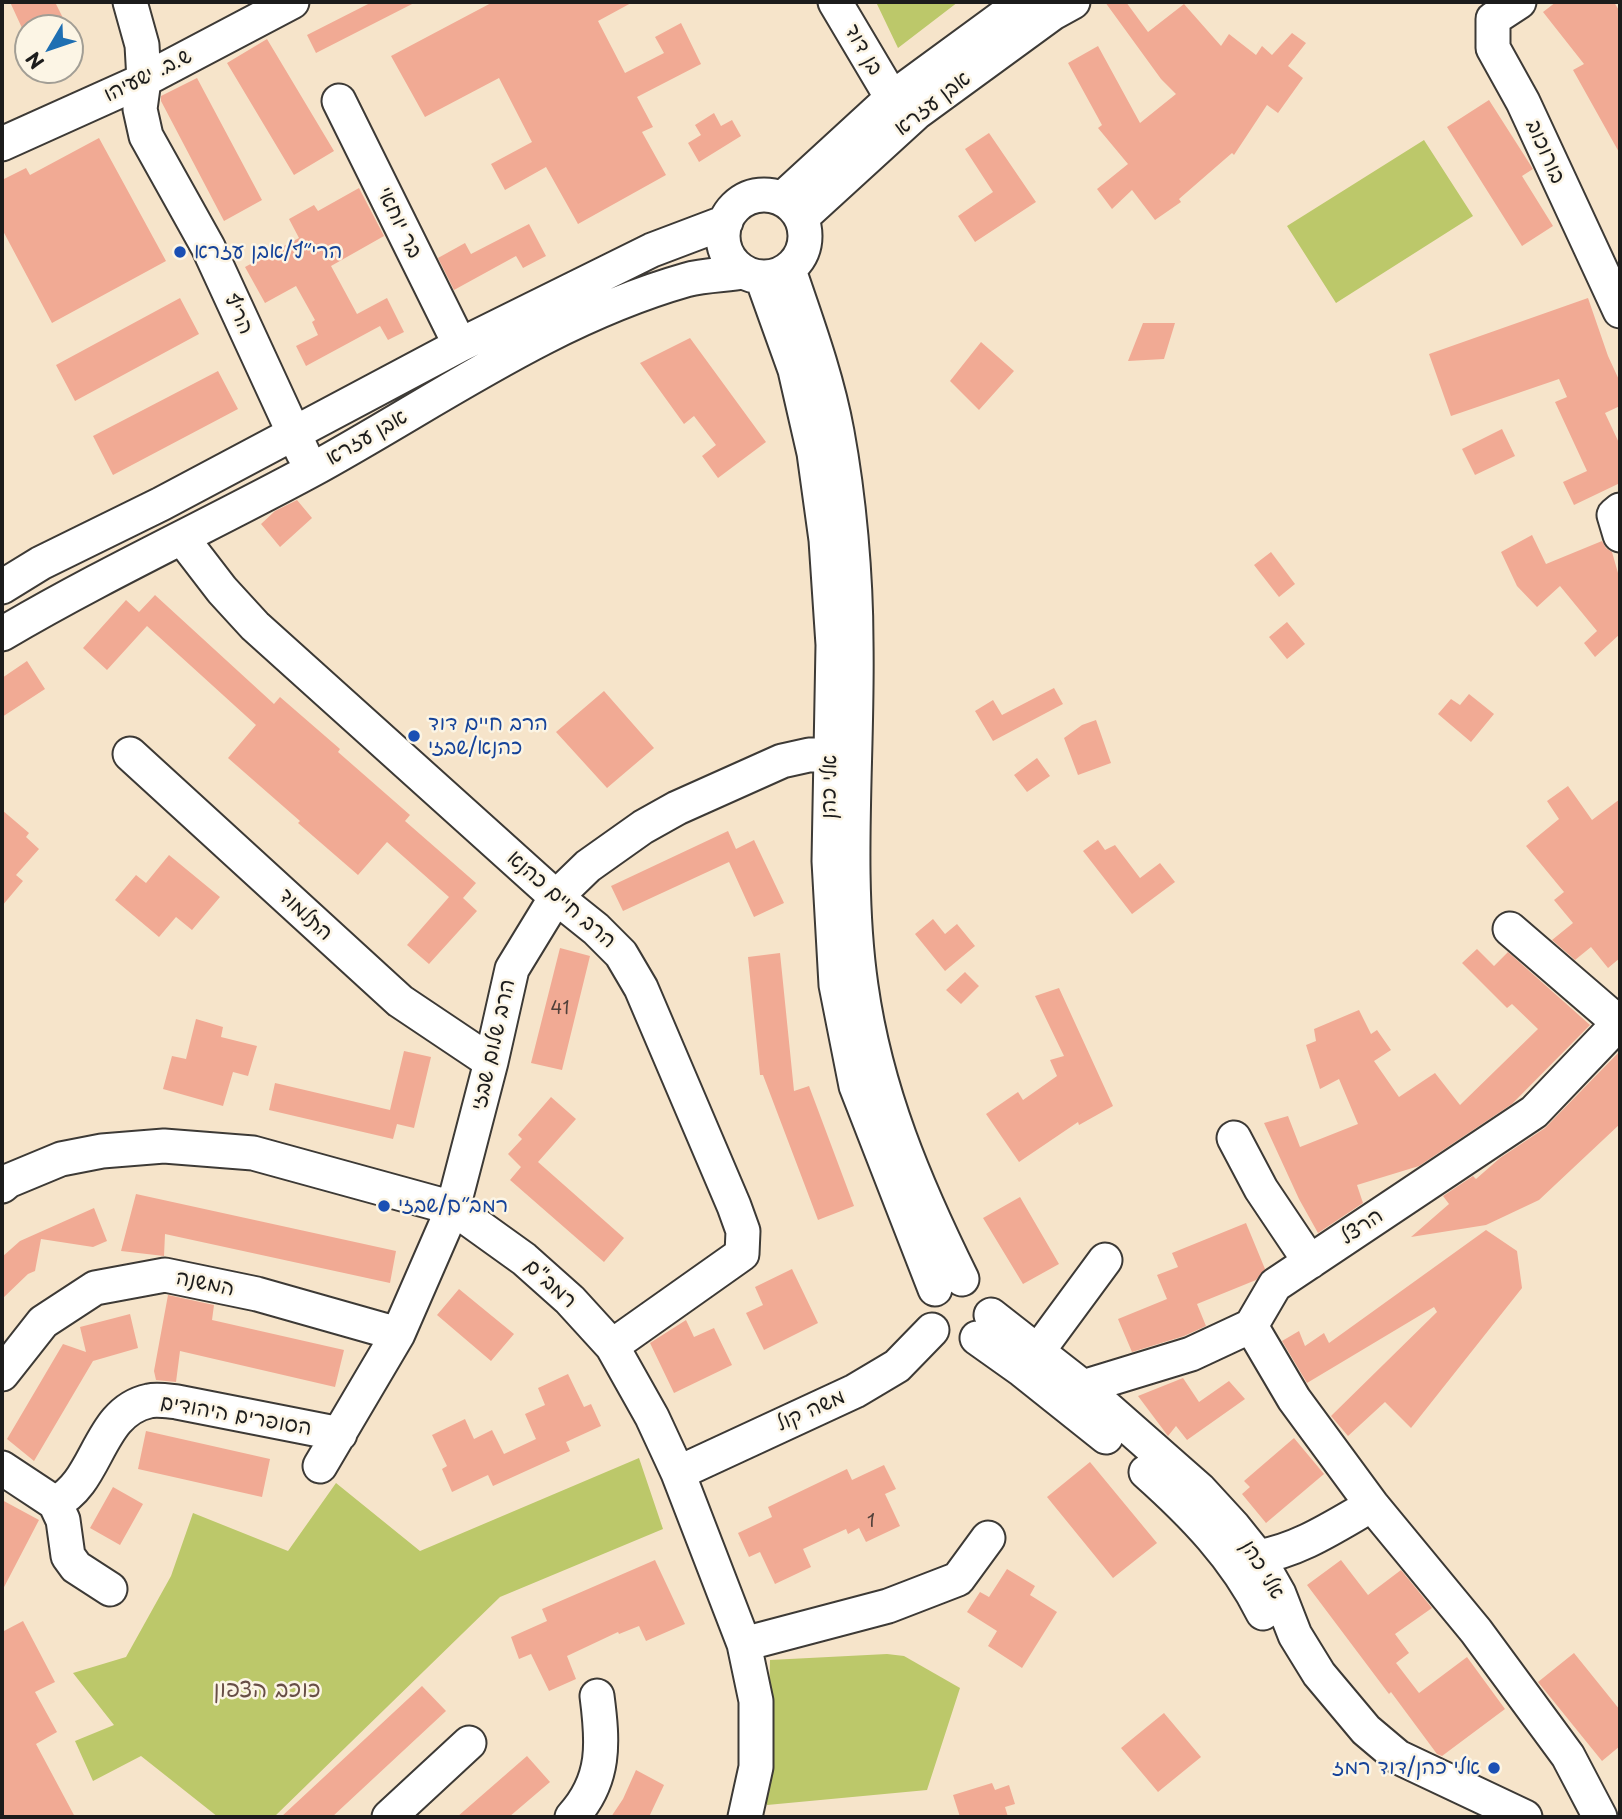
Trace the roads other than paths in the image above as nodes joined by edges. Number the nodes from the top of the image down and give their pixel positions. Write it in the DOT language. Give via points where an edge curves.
graph roads {
  1 [pos="130,2"];
  2 [pos="292,2"];
  3 [pos="835,2"];
  4 [pos="1023,2"];
  5 [pos="1073,2"];
  6 [pos="1519,2"];
  7 [pos="144,80"];
  8 [pos="891,98"];
  9 [pos="339,101"];
  10 [pos="2,144"];
  11 [pos="791,208"];
  12 [pos="726,222"];
  13 [pos="765,273"];
  14 [pos="1620,312"];
  15 [pos="460,345"];
  16 [pos="293,435"];
  17 [pos="312,470"];
  18 [pos="1620,510"];
  19 [pos="1620,535"];
  20 [pos="182,538"];
  21 [pos="2,587"];
  22 [pos="2,634"];
  23 [pos="130,754"];
  24 [pos="844,754"];
  25 [pos="765,767"];
  26 [pos="830,816"];
  27 [pos="556,897"];
  28 [pos="1510,929"];
  29 [pos="1620,1023"];
  30 [pos="491,1062"];
  31 [pos="1234,1138"];
  32 [pos="2,1186"];
  33 [pos="453,1208"];
  34 [pos="1105,1261"];
  35 [pos="1310,1262"];
  36 [pos="948,1284"];
  37 [pos="984,1326"];
  38 [pos="1251,1326"];
  39 [pos="932,1330"];
  40 [pos="397,1334"];
  41 [pos="612,1346"];
  42 [pos="1038,1351"];
  43 [pos="2,1374"];
  44 [pos="1083,1387"];
  45 [pos="340,1434"];
  46 [pos="320,1466"];
  47 [pos="2,1468"];
  48 [pos="678,1473"];
  49 [pos="55,1503"];
  50 [pos="1371,1505"];
  51 [pos="989,1538"];
  52 [pos="1258,1557"];
  53 [pos="110,1589"];
  54 [pos="744,1644"];
  55 [pos="597,1696"];
  56 [pos="469,1743"];
  57 [pos="389,1817"];
  58 [pos="572,1817"];
  59 [pos="745,1817"];
  60 [pos="1469,1817"];
  61 [pos="1525,1817"];
  62 [pos="1600,1817"];
  1 -- 7 [label="street, הריף" via="142,45"];
  2 -- 7 [label="street, ש.ב. ישעיהו"];
  3 -- 8 [label="street, בן דוד"];
  4 -- 8 [label="street, אבן עזרא"];
  5 -- 11 [label="street, אבן עזרא"];
  6 -- 14 [label="street, בורוכוב" via="1493,19 1493,48"];
  7 -- 10 [label="street, ש.ב. ישעיהו"];
  7 -- 16 [label="street, הריף" via="140,109 146,136 208,247"];
  8 -- 11 [label="street, אבן עזרא"];
  9 -- 15 [label="street, בר יוחאי"];
  11 -- 12 [label="street" via="771,195 749,198 738,204"];
  11 -- 13 [label="street" via="806,240 797,262"];
  12 -- 13 [label="street" via="725,250 733,263"];
  12 -- 15 [label="street, אבן עזרא" via="652,250"];
  13 -- 17 [label="street, אבן עזרא" via="688,279 617,304 504,358"];
  13 -- 24 [label="street, אלי כהן" via="814,453"];
  15 -- 16 [label="street, אבן עזרא"];
  16 -- 17 [label="street, הריף"];
  16 -- 21 [label="street, אבן עזרא"];
  17 -- 20 [label="street, אבן עזרא"];
  18 -- 19 [label="street" via="1614,515"];
  20 -- 22 [label="street, אבן עזרא" via="60,599"];
  20 -- 27 [label="street, הרב חיים כהנא" via="255,626"];
  23 -- 30 [label="street, התלמוד" via="400,1001"];
  24 -- 25 [label="street, הרב שלום שבזי" via="809,755"];
  24 -- 26 [label="street, אלי כהן"];
  24 -- 36 [label="street, אלי כהן" via="861,984 878,1074 931,1218"];
  25 -- 26 [label="street" via="807,778"];
  25 -- 27 [label="street, הרב שלום שבזי" via="643,827"];
  26 -- 36 [label="street, אלי כהן" via="836,985 856,1086"];
  27 -- 30 [label="street, הרב שלום שבזי" via="512,969"];
  27 -- 41 [label="street, הרב חיים כהנא" via="621,954 641,988 743,1231 743,1254"];
  28 -- 29 [label="street"];
  29 -- 35 [label="street, הרצל" via="1534,1112"];
  30 -- 33 [label="street, הרב שלום שבזי"];
  31 -- 35 [label="street" via="1261,1189"];
  32 -- 33 [label="street, רמב\"ם" via="61,1159 164,1146 253,1153"];
  33 -- 40 [label="street, הרב שלום שבזי"];
  33 -- 41 [label="street, רמב\"ם" via="524,1259"];
  34 -- 42 [label="street"];
  35 -- 38 [label="street, הרצל" via="1275,1285"];
  36 -- 37 [label="street" via="980,1287 986,1295"];
  36 -- 39 [label="street" via="927,1304"];
  37 -- 39 [label="street" via="970,1342 953,1344"];
  37 -- 42 [label="street, אלי כהן"];
  37 -- 60 [label="street, אלי כהן" via="1198,1521 1227,1553 1251,1589 1304,1692 1328,1723 1393,1776"];
  38 -- 44 [label="street" via="1191,1354"];
  38 -- 50 [label="street" via="1294,1399"];
  39 -- 48 [label="street, משה קול" via="897,1366 855,1391"];
  40 -- 43 [label="street, המשנה" via="257,1294 165,1275 95,1288 43,1322"];
  40 -- 45 [label="street, הרב שלום שבזי"];
  41 -- 48 [label="street, רמב\"ם"];
  42 -- 44 [label="street, אלי כהן"];
  44 -- 52 [label="street, אלי כהן" via="1199,1490"];
  45 -- 46 [label="street, הרב שלום שבזי"];
  45 -- 49 [label="street, הסופרים היהודים" via="177,1402 150,1401 129,1410 112,1425 78,1487"];
  47 -- 49 [label="street"];
  48 -- 54 [label="street, רמב\"ם"];
  49 -- 53 [label="street" via="63,1520 68,1556 76,1567"];
  50 -- 52 [label="street" via="1314,1539"];
  50 -- 62 [label="street" via="1476,1631 1568,1756"];
  51 -- 54 [label="street" via="958,1578 888,1606"];
  52 -- 61 [label="street, אלי כהן" via="1319,1674 1366,1730 1398,1757"];
  54 -- 59 [label="street, רמב\"ם" via="756,1701 756,1767"];
  55 -- 58 [label="street" via="602,1734 598,1774"];
  56 -- 57 [label="street"];
}
